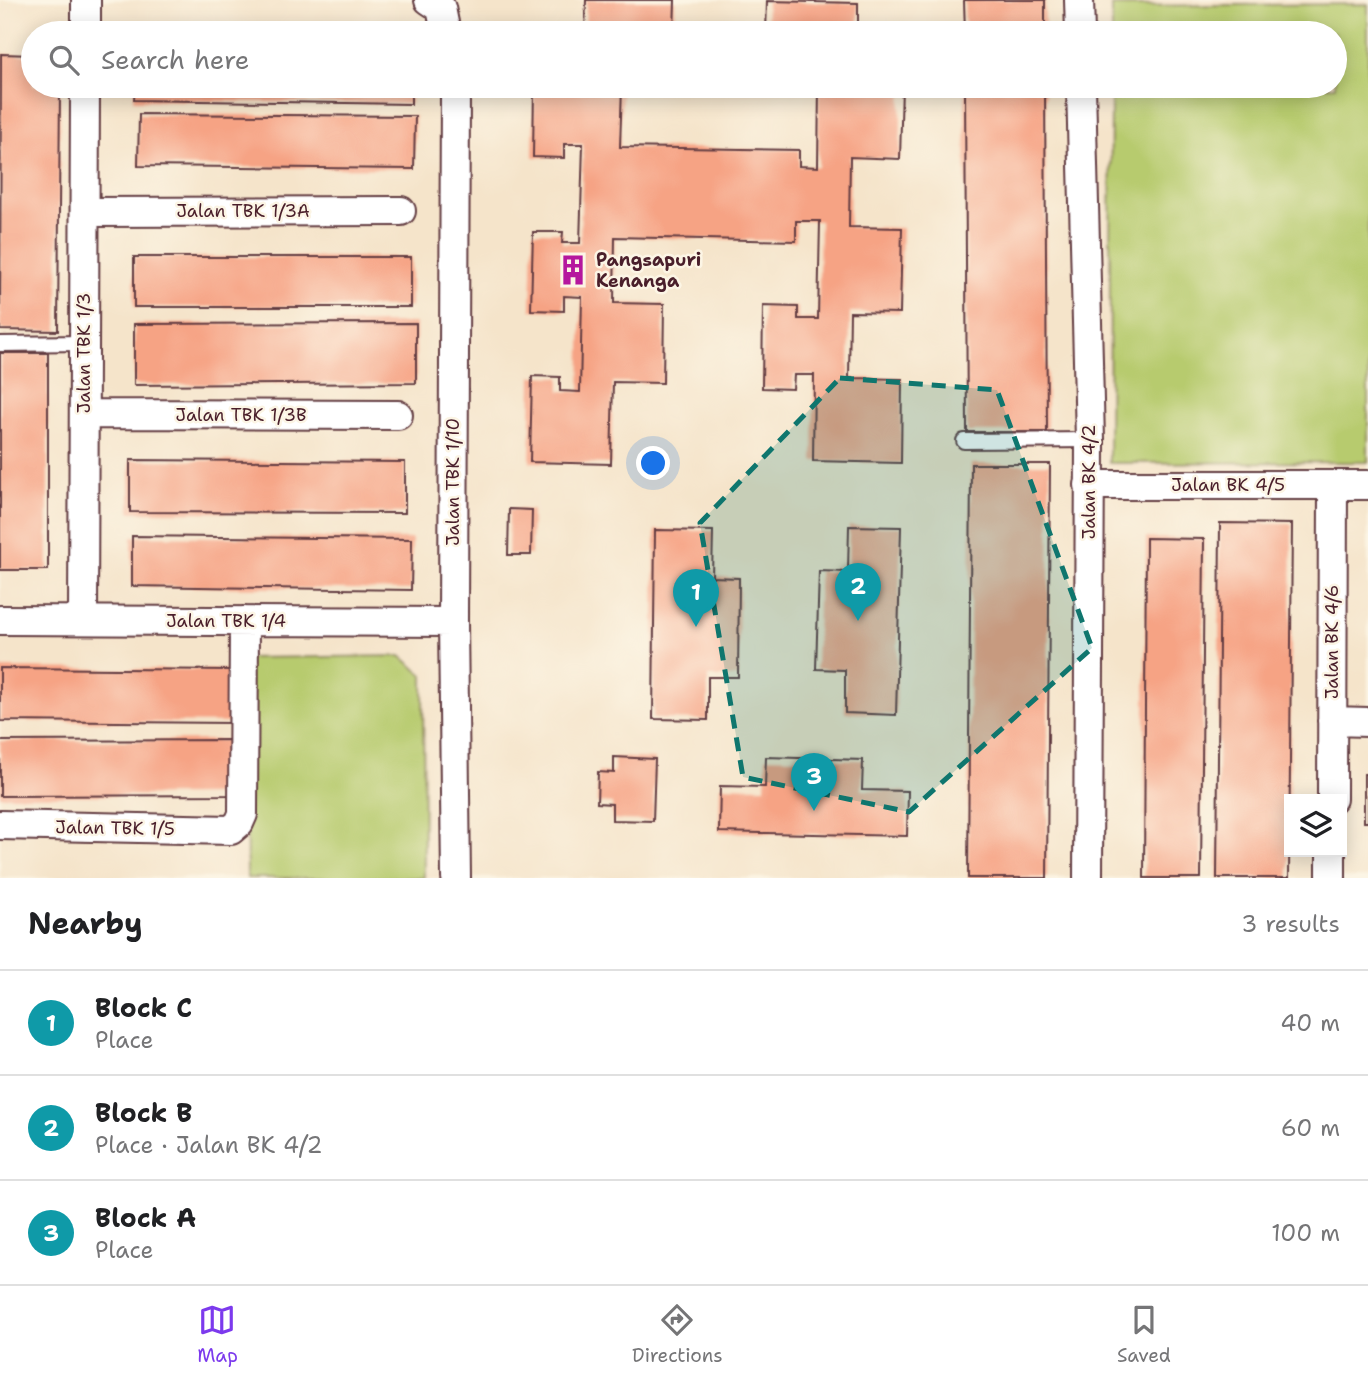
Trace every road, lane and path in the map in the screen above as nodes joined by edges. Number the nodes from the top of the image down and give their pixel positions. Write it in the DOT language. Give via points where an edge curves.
graph roads {
  1 [pos="86,0"];
  2 [pos="1079,0"];
  3 [pos="86,21"];
  4 [pos="1080,21"];
  5 [pos="85,98"];
  6 [pos="455,98"];
  7 [pos="1081,98"];
  8 [pos="401,211"];
  9 [pos="85,212"];
  10 [pos="84,343"];
  11 [pos="0,344"];
  12 [pos="84,414"];
  13 [pos="398,415"];
  14 [pos="1090,440"];
  15 [pos="964,441"];
  16 [pos="1089,485"];
  17 [pos="1333,485"];
  18 [pos="1368,485"];
  19 [pos="0,620"];
  20 [pos="83,620"];
  21 [pos="244,621"];
  22 [pos="453,622"];
  23 [pos="1332,721"];
  24 [pos="1368,722"];
  25 [pos="1332,794"];
  26 [pos="0,825"];
  27 [pos="1331,857"];
  28 [pos="456,878"];
  29 [pos="1088,878"];
  30 [pos="1331,878"];
  1 -- 3 [label="street"];
  2 -- 4 [label="street"];
  5 -- 9 [label="street, Jalan TBK 1/3"];
  6 -- 22 [label="street, Jalan TBK 1/10"];
  7 -- 14 [label="street, Jalan BK 4/2"];
  8 -- 9 [label="street, Jalan TBK 1/3A"];
  9 -- 10 [label="street, Jalan TBK 1/3"];
  10 -- 11 [label="lane"];
  10 -- 12 [label="street, Jalan TBK 1/3"];
  12 -- 13 [label="street, Jalan TBK 1/3B"];
  12 -- 20 [label="street, Jalan TBK 1/3"];
  14 -- 15 [label="lane"];
  14 -- 16 [label="street, Jalan BK 4/2"];
  16 -- 17 [label="street, Jalan BK 4/5"];
  16 -- 29 [label="street, Jalan BK 4/2"];
  17 -- 18 [label="street, Jalan BK 4/5"];
  17 -- 23 [label="street, Jalan BK 4/6"];
  19 -- 20 [label="street, Jalan TBK 1/4"];
  20 -- 21 [label="street, Jalan TBK 1/4"];
  21 -- 22 [label="street, Jalan TBK 1/4"];
  21 -- 26 [label="street, Jalan TBK 1/5" via="243,814 231,830"];
  22 -- 28 [label="street, Jalan TBK 1/10"];
  23 -- 24 [label="street"];
  23 -- 25 [label="street, Jalan BK 4/6"];
  27 -- 30 [label="street"];
}
